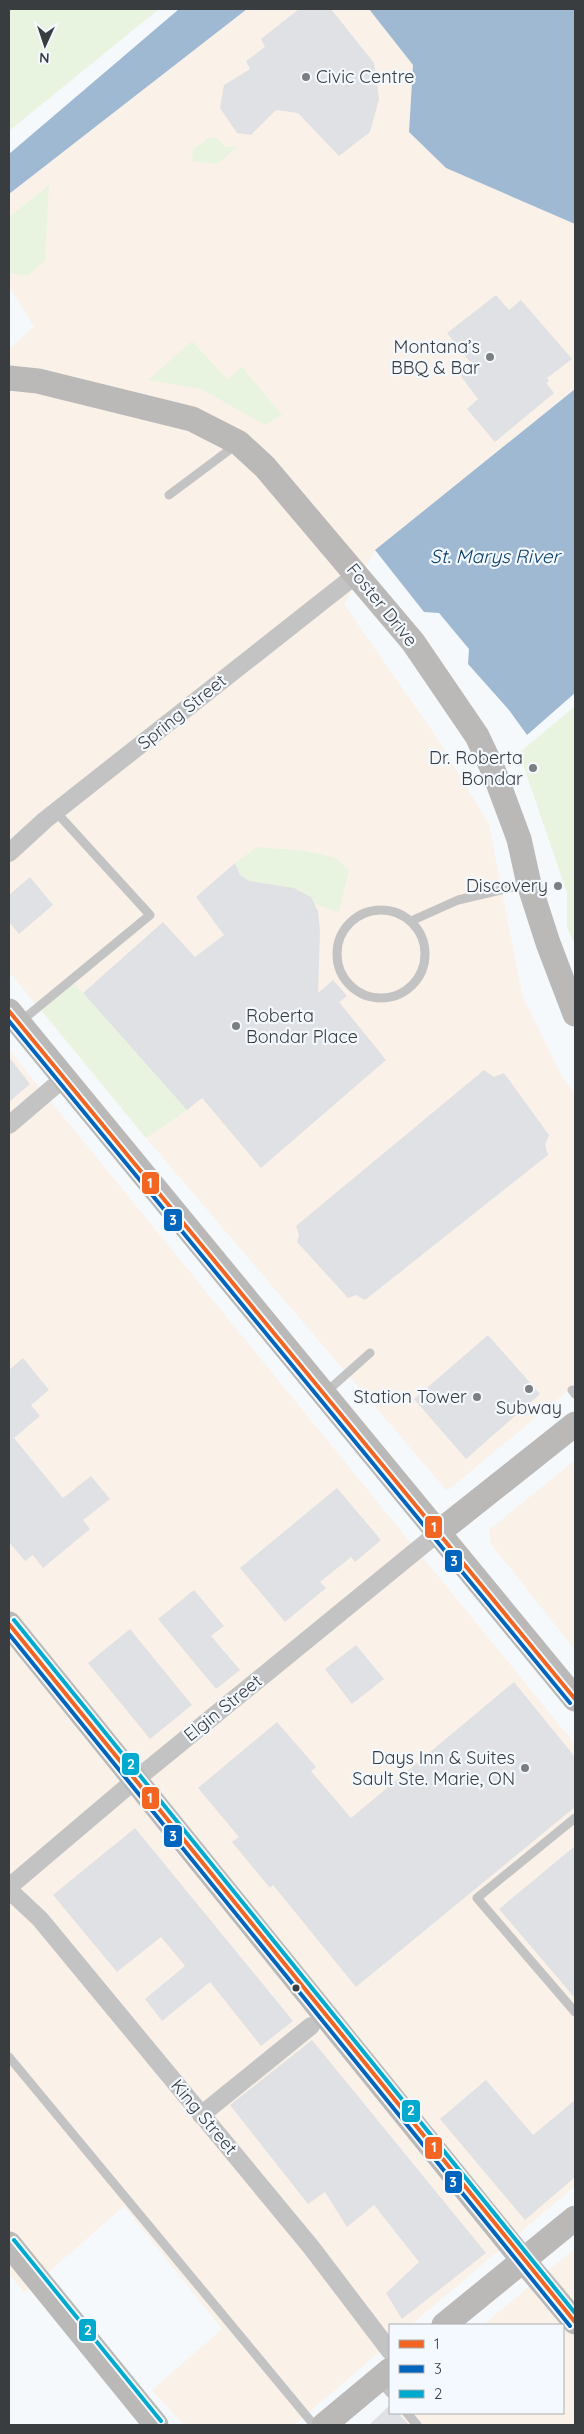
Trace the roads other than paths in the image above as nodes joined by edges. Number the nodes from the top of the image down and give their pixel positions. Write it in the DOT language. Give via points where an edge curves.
graph roads {
  1 [pos="9,378"];
  2 [pos="239,443"];
  3 [pos="169,495"];
  4 [pos="357,574"];
  5 [pos="56,812"];
  6 [pos="9,853"];
  7 [pos="529,884"];
  8 [pos="410,921"];
  9 [pos="575,1014"];
  10 [pos="14,1017"];
  11 [pos="64,1078"];
  12 [pos="9,1125"];
  13 [pos="370,1353"];
  14 [pos="324,1394"];
  15 [pos="575,1424"];
  16 [pos="439,1532"];
  17 [pos="9,1624"];
  18 [pos="575,1699"];
  19 [pos="134,1781"];
  20 [pos="575,1818"];
  21 [pos="9,1889"];
  22 [pos="575,2012"];
  23 [pos="311,2026"];
  24 [pos="9,2057"];
  25 [pos="201,2115"];
  26 [pos="575,2218"];
  27 [pos="9,2244"];
  28 [pos="523,2260"];
  29 [pos="575,2322"];
  30 [pos="445,2324"];
  31 [pos="389,2350"];
  32 [pos="386,2381"];
  33 [pos="408,2414"];
  34 [pos="156,2425"];
  35 [pos="314,2425"];
  36 [pos="324,2425"];
  37 [pos="417,2425"];
  1 -- 2 [label="main road, Foster Drive" via="38,381 192,419"];
  2 -- 3 [label="lane"];
  2 -- 4 [label="main road, Foster Drive" via="265,467"];
  4 -- 5 [label="street, Spring Street"];
  4 -- 7 [label="main road, Foster Drive" via="413,642 477,736 519,839"];
  5 -- 6 [label="street, Spring Street"];
  5 -- 10 [label="lane" via="150,915"];
  7 -- 8 [label="lane" via="458,900"];
  7 -- 9 [label="main road, Foster Drive"];
  8 -- 8 [label="lane" via="387,910 374,910 348,924 340,937 337,959 344,980 369,997 384,999 398,996 411,988 425,962 425,947 420,932"];
  10 -- 11 [label="main road"];
  11 -- 12 [label="street"];
  11 -- 14 [label="main road"];
  13 -- 14 [label="lane"];
  14 -- 16 [label="main road"];
  15 -- 16 [label="main road"];
  16 -- 18 [label="main road"];
  16 -- 19 [label="street, Elgin Street"];
  17 -- 19 [label="main road"];
  19 -- 21 [label="street, Elgin Street"];
  19 -- 28 [label="main road"];
  20 -- 22 [label="lane" via="477,1898"];
  21 -- 25 [label="street, King Street" via="40,1919"];
  23 -- 25 [label="street"];
  24 -- 35 [label="lane"];
  25 -- 31 [label="street, King Street" via="311,2247"];
  26 -- 28 [label="main road"];
  27 -- 34 [label="main road"];
  28 -- 29 [label="main road"];
  28 -- 30 [label="main road"];
  32 -- 36 [label="main road"];
  33 -- 37 [label="lane"];
}
